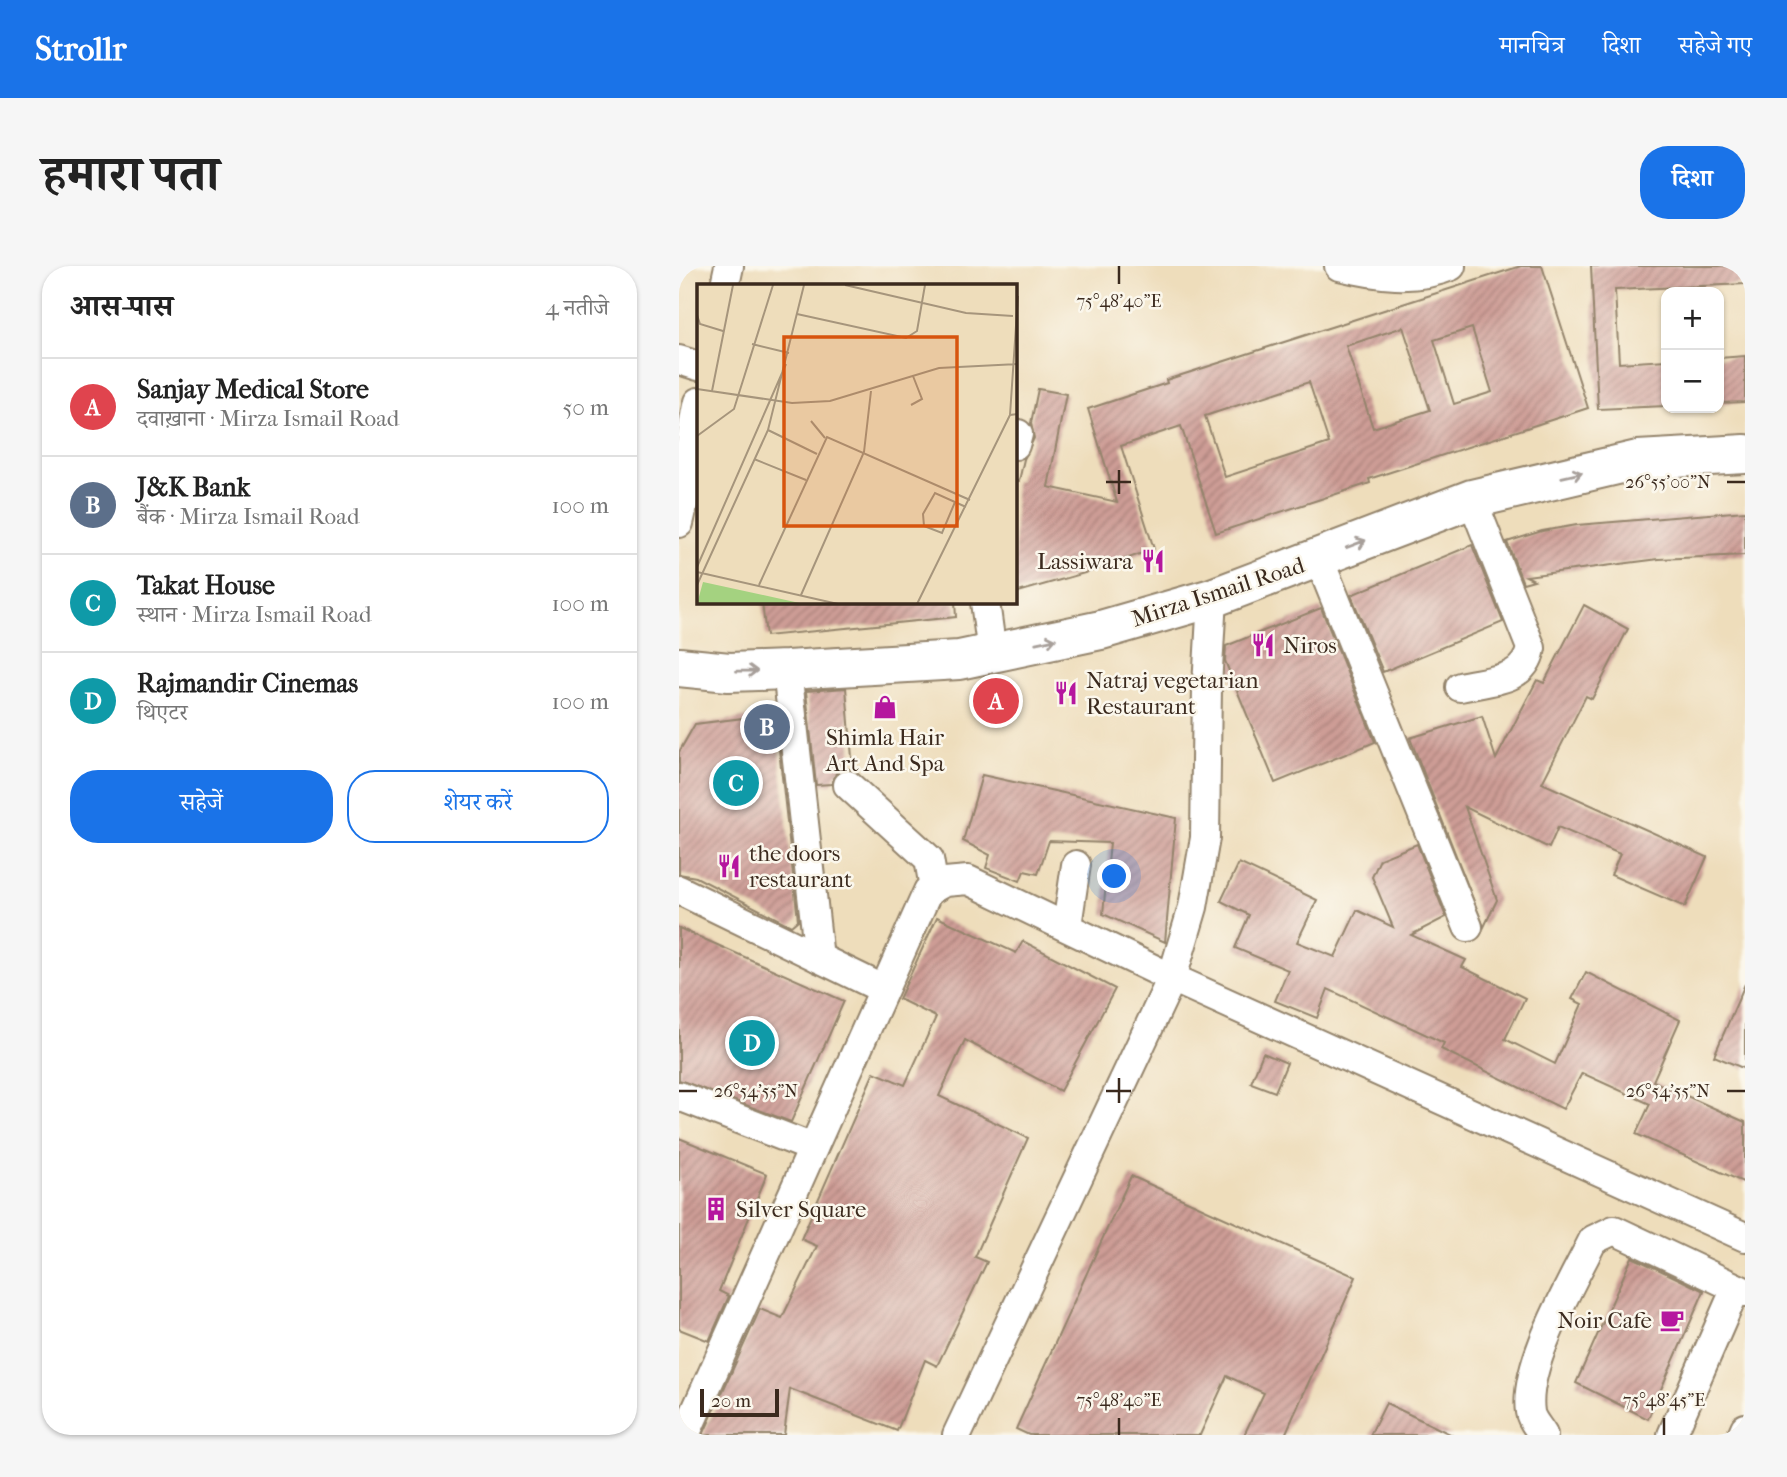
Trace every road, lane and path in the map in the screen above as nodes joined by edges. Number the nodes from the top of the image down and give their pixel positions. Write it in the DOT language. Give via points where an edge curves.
graph roads {
  1 [pos="729,266"];
  2 [pos="1339,266"];
  3 [pos="1451,266"];
  4 [pos="725,284"];
  5 [pos="679,360"];
  6 [pos="697,366"];
  7 [pos="697,405"];
  8 [pos="685,441"];
  9 [pos="1745,454"];
  10 [pos="1472,499"];
  11 [pos="679,523"];
  12 [pos="1319,559"];
  13 [pos="1212,598"];
  14 [pos="985,604"];
  15 [pos="992,653"];
  16 [pos="679,667"];
  17 [pos="787,670"];
  18 [pos="1460,687"];
  19 [pos="848,785"];
  20 [pos="1076,865"];
  21 [pos="934,888"];
  22 [pos="679,890"];
  23 [pos="1067,926"];
  24 [pos="1468,927"];
  25 [pos="819,958"];
  26 [pos="1172,978"];
  27 [pos="883,989"];
  28 [pos="679,1097"];
  29 [pos="813,1149"];
  30 [pos="1745,1237"];
  31 [pos="1741,1290"];
  32 [pos="1745,1428"];
  33 [pos="685,1435"];
  34 [pos="957,1435"];
  35 [pos="1543,1435"];
  36 [pos="1672,1435"];
  37 [pos="1742,1435"];
  1 -- 4 [label="street"];
  2 -- 3 [label="street" via="1370,274 1429,275"];
  5 -- 6 [label="street"];
  7 -- 8 [label="street"];
  8 -- 11 [label="street" via="686,499"];
  10 -- 9 [label="highway, Mirza Ismail Road, one-way" via="1638,460"];
  12 -- 10 [label="highway, Mirza Ismail Road, one-way"];
  10 -- 18 [label="street" via="1531,648 1528,664 1517,673"];
  12 -- 13 [label="highway, Mirza Ismail Road"];
  12 -- 24 [label="street"];
  15 -- 13 [label="highway, Mirza Ismail Road, one-way" via="1101,630"];
  13 -- 26 [label="street" via="1205,838 1193,907"];
  14 -- 15 [label="street"];
  15 -- 17 [label="highway, Mirza Ismail Road" via="960,660"];
  16 -- 17 [label="highway, Mirza Ismail Road, one-way" via="729,672"];
  17 -- 25 [label="street"];
  19 -- 21 [label="street" via="929,859"];
  20 -- 23 [label="street"];
  21 -- 23 [label="street" via="944,882 968,880"];
  21 -- 27 [label="street" via="928,891"];
  22 -- 25 [label="street"];
  23 -- 26 [label="street"];
  25 -- 27 [label="street"];
  26 -- 30 [label="street"];
  26 -- 34 [label="street"];
  27 -- 29 [label="street"];
  28 -- 29 [label="street"];
  29 -- 33 [label="street"];
  31 -- 35 [label="street" via="1613,1230 1593,1240 1529,1386 1530,1415"];
  31 -- 36 [label="street"];
  32 -- 37 [label="street"];
}
